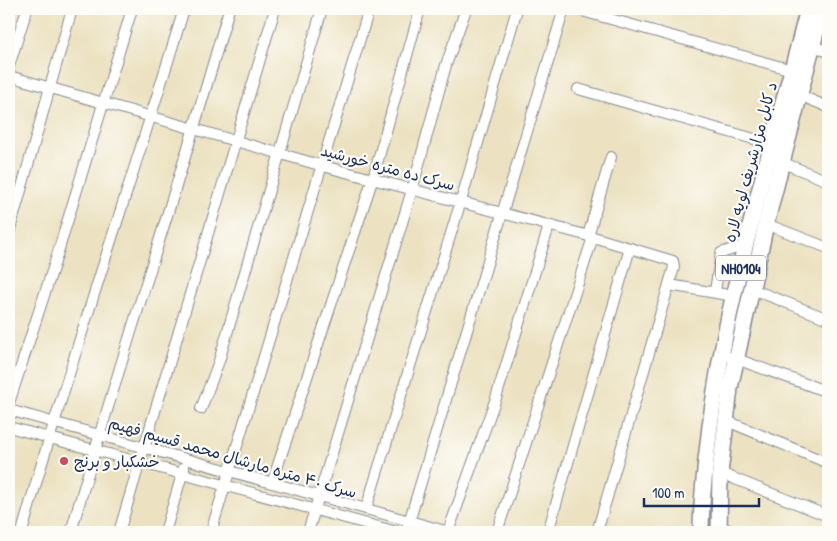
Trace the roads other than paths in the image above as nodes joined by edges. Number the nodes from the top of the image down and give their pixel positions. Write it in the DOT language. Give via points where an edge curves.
graph roads {
  1 [pos="27,9"];
  2 [pos="72,9"];
  3 [pos="132,9"];
  4 [pos="184,9"];
  5 [pos="229,9"];
  6 [pos="275,9"];
  7 [pos="322,9"];
  8 [pos="369,9"];
  9 [pos="420,9"];
  10 [pos="466,9"];
  11 [pos="517,9"];
  12 [pos="564,9"];
  13 [pos="575,9"];
  14 [pos="819,15"];
  15 [pos="812,45"];
  16 [pos="828,52"];
  17 [pos="9,66"];
  18 [pos="792,70"];
  19 [pos="9,76"];
  20 [pos="50,88"];
  21 [pos="578,89"];
  22 [pos="799,95"];
  23 [pos="104,103"];
  24 [pos="828,107"];
  25 [pos="151,115"];
  26 [pos="195,128"];
  27 [pos="237,140"];
  28 [pos="772,144"];
  29 [pos="279,153"];
  30 [pos="612,157"];
  31 [pos="781,162"];
  32 [pos="323,166"];
  33 [pos="373,178"];
  34 [pos="828,181"];
  35 [pos="412,190"];
  36 [pos="461,201"];
  37 [pos="501,214"];
  38 [pos="766,224"];
  39 [pos="548,226"];
  40 [pos="9,233"];
  41 [pos="590,237"];
  42 [pos="746,245"];
  43 [pos="630,248"];
  44 [pos="828,248"];
  45 [pos="669,285"];
  46 [pos="752,289"];
  47 [pos="715,291"];
  48 [pos="734,296"];
  49 [pos="828,319"];
  50 [pos="722,353"];
  51 [pos="736,359"];
  52 [pos="828,392"];
  53 [pos="9,403"];
  54 [pos="201,409"];
  55 [pos="9,410"];
  56 [pos="727,421"];
  57 [pos="53,422"];
  58 [pos="9,427"];
  59 [pos="99,435"];
  60 [pos="48,438"];
  61 [pos="144,447"];
  62 [pos="95,450"];
  63 [pos="187,459"];
  64 [pos="139,462"];
  65 [pos="828,463"];
  66 [pos="229,471"];
  67 [pos="720,473"];
  68 [pos="182,474"];
  69 [pos="272,483"];
  70 [pos="225,486"];
  71 [pos="319,496"];
  72 [pos="365,509"];
  73 [pos="315,510"];
  74 [pos="828,516"];
  75 [pos="409,521"];
  76 [pos="359,527"];
  77 [pos="719,529"];
  78 [pos="22,532"];
  79 [pos="71,532"];
  80 [pos="119,532"];
  81 [pos="165,532"];
  82 [pos="211,532"];
  83 [pos="308,532"];
  84 [pos="397,532"];
  85 [pos="406,532"];
  86 [pos="448,532"];
  87 [pos="497,532"];
  88 [pos="548,532"];
  89 [pos="597,532"];
  90 [pos="701,532"];
  91 [pos="735,532"];
  1 -- 17 [label="street"];
  2 -- 20 [label="street"];
  3 -- 23 [label="street"];
  4 -- 25 [label="street"];
  5 -- 26 [label="street"];
  6 -- 27 [label="street"];
  7 -- 29 [label="street"];
  8 -- 32 [label="street"];
  9 -- 33 [label="street"];
  10 -- 35 [label="street" via="446,65"];
  11 -- 36 [label="street"];
  12 -- 37 [label="street"];
  13 -- 18 [label="street"];
  14 -- 15 [label="highway, د کابل مزارشریف لویه لاره / NH0104"];
  14 -- 18 [label="highway, د کابل مزارشریف لویه لاره / NH0104"];
  15 -- 16 [label="street"];
  15 -- 22 [label="highway, د کابل مزارشریف لویه لاره / NH0104"];
  18 -- 28 [label="highway, د کابل مزارشریف لویه لاره / NH0104"];
  19 -- 20 [label="street, سرک ده متره خورشید"];
  20 -- 23 [label="street, سرک ده متره خورشید"];
  20 -- 40 [label="street"];
  21 -- 28 [label="street"];
  22 -- 24 [label="street"];
  22 -- 31 [label="highway, د کابل مزارشریف لویه لاره / NH0104"];
  23 -- 25 [label="street, سرک ده متره خورشید"];
  23 -- 53 [label="street"];
  25 -- 26 [label="street, سرک ده متره خورشید"];
  25 -- 57 [label="street"];
  26 -- 27 [label="street, سرک ده متره خورشید"];
  26 -- 59 [label="street"];
  27 -- 29 [label="street, سرک ده متره خورشید"];
  27 -- 61 [label="street"];
  28 -- 42 [label="highway, د کابل مزارشریف لویه لاره / NH0104"];
  29 -- 32 [label="street, سرک ده متره خورشید"];
  29 -- 54 [label="street"];
  30 -- 41 [label="street"];
  31 -- 34 [label="street"];
  31 -- 38 [label="highway, د کابل مزارشریف لویه لاره / NH0104"];
  32 -- 33 [label="street, سرک ده متره خورشید"];
  32 -- 66 [label="street"];
  33 -- 35 [label="street, سرک ده متره خورشید"];
  33 -- 69 [label="street"];
  35 -- 36 [label="street, سرک ده متره خورشید"];
  35 -- 71 [label="street"];
  36 -- 37 [label="street, سرک ده متره خورشید"];
  36 -- 72 [label="street"];
  37 -- 39 [label="street, سرک ده متره خورشید"];
  37 -- 75 [label="street"];
  38 -- 44 [label="street"];
  38 -- 46 [label="highway, د کابل مزارشریف لویه لاره / NH0104"];
  39 -- 41 [label="street, سرک ده متره خورشید"];
  39 -- 86 [label="street" via="496,398"];
  41 -- 43 [label="street, سرک ده متره خورشید"];
  41 -- 87 [label="street"];
  42 -- 47 [label="street" via="721,253"];
  42 -- 48 [label="highway, د کابل مزارشریف لویه لاره / NH0104"];
  43 -- 45 [label="street, سرک ده متره خورشید" via="673,261"];
  43 -- 88 [label="street"];
  45 -- 47 [label="street"];
  45 -- 89 [label="street"];
  46 -- 49 [label="street"];
  46 -- 51 [label="highway, د کابل مزارشریف لویه لاره / NH0104"];
  47 -- 48 [label="street"];
  48 -- 50 [label="highway, د کابل مزارشریف لویه لاره / NH0104"];
  50 -- 51 [label="street"];
  50 -- 90 [label="highway, د کابل مزارشریف لویه لاره / NH0104" via="701,499"];
  51 -- 52 [label="street"];
  51 -- 56 [label="highway, د کابل مزارشریف لویه لاره / NH0104"];
  55 -- 57 [label="street, سرک ۴۰ متره مارشال محمد قسیم فهیم"];
  56 -- 65 [label="street"];
  56 -- 67 [label="highway, د کابل مزارشریف لویه لاره / NH0104"];
  57 -- 59 [label="street, سرک ۴۰ متره مارشال محمد قسیم فهیم"];
  57 -- 60 [label="street"];
  58 -- 60 [label="street, سرک ۴۰ متره مارشال محمد قسیم فهیم"];
  59 -- 61 [label="street, سرک ۴۰ متره مارشال محمد قسیم فهیم"];
  59 -- 62 [label="street"];
  60 -- 62 [label="street, سرک ۴۰ متره مارشال محمد قسیم فهیم"];
  60 -- 78 [label="street"];
  61 -- 63 [label="street, سرک ۴۰ متره مارشال محمد قسیم فهیم"];
  61 -- 64 [label="street"];
  62 -- 64 [label="street, سرک ۴۰ متره مارشال محمد قسیم فهیم"];
  62 -- 79 [label="street"];
  63 -- 66 [label="street, سرک ۴۰ متره مارشال محمد قسیم فهیم"];
  63 -- 68 [label="street"];
  64 -- 68 [label="street, سرک ۴۰ متره مارشال محمد قسیم فهیم"];
  64 -- 80 [label="street"];
  66 -- 69 [label="street, سرک ۴۰ متره مارشال محمد قسیم فهیم"];
  66 -- 70 [label="street"];
  67 -- 74 [label="street"];
  67 -- 77 [label="highway, د کابل مزارشریف لویه لاره / NH0104"];
  68 -- 70 [label="street, سرک ۴۰ متره مارشال محمد قسیم فهیم"];
  68 -- 81 [label="street"];
  69 -- 71 [label="street, سرک ۴۰ متره مارشال محمد قسیم فهیم"];
  70 -- 73 [label="street, سرک ۴۰ متره مارشال محمد قسیم فهیم"];
  70 -- 82 [label="street"];
  71 -- 72 [label="street, سرک ۴۰ متره مارشال محمد قسیم فهیم"];
  71 -- 73 [label="street"];
  72 -- 75 [label="street, سرک ۴۰ متره مارشال محمد قسیم فهیم"];
  72 -- 76 [label="street"];
  73 -- 76 [label="street, سرک ۴۰ متره مارشال محمد قسیم فهیم"];
  73 -- 83 [label="street"];
  75 -- 85 [label="street"];
  75 -- 86 [label="street, سرک ۴۰ متره مارشال محمد قسیم فهیم"];
  76 -- 84 [label="street, سرک ۴۰ متره مارشال محمد قسیم فهیم"];
  77 -- 91 [label="street"];
}
